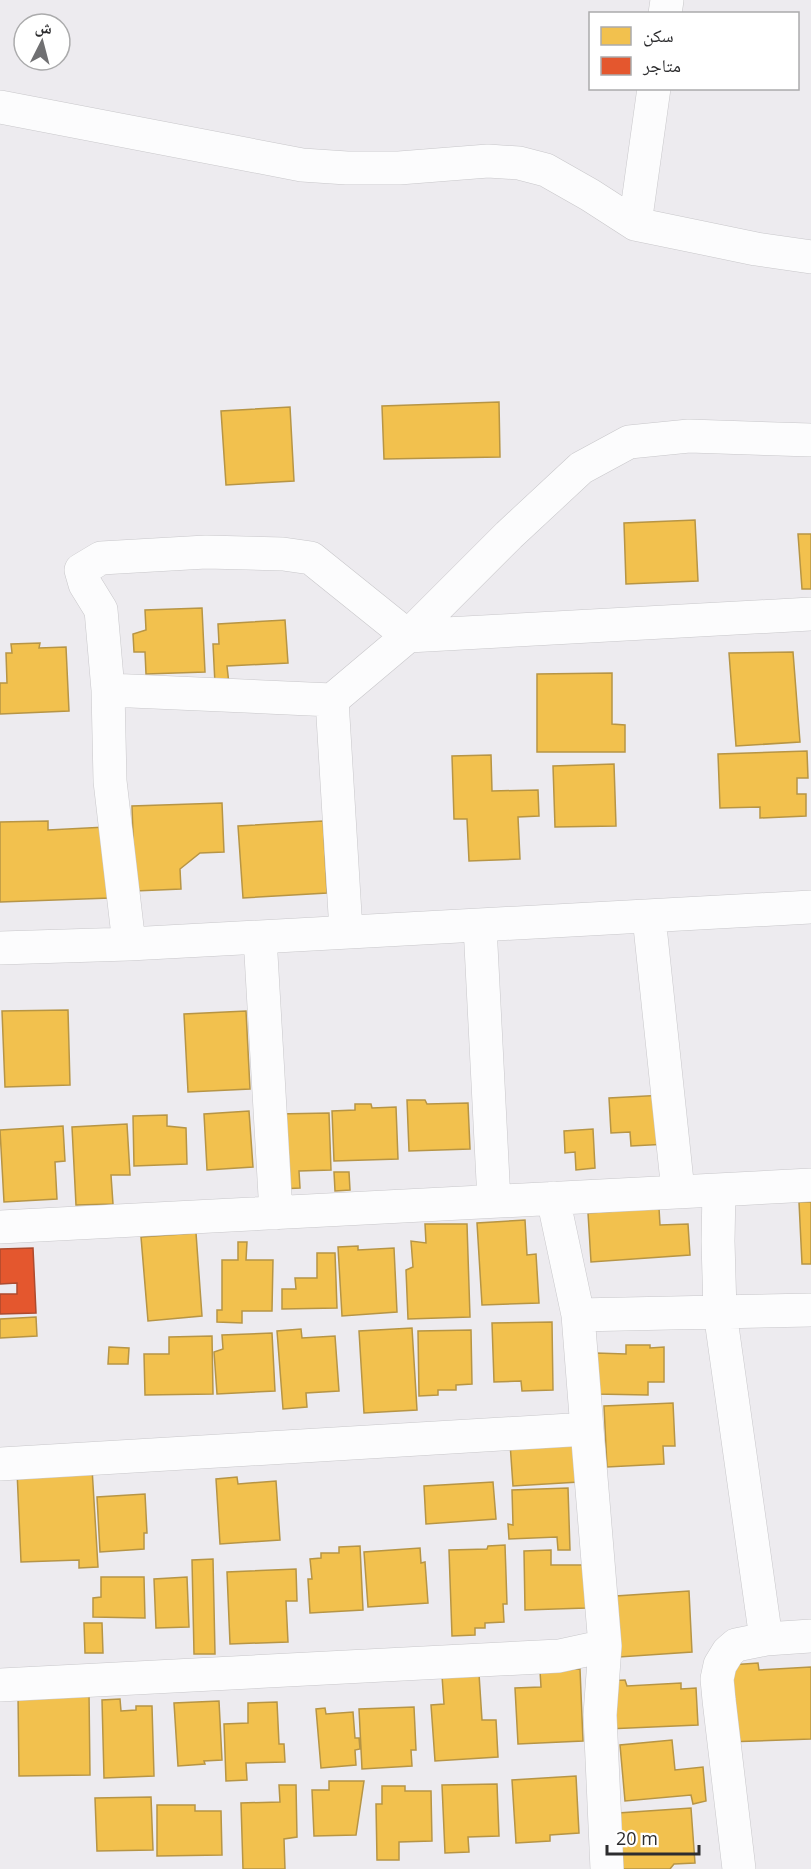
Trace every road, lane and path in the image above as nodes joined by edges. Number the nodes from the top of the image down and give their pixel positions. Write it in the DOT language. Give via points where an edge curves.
graph roads {
  1 [pos="654,90"];
  2 [pos="0,107"];
  3 [pos="635,224"];
  4 [pos="811,257"];
  5 [pos="811,440"];
  6 [pos="811,614"];
  7 [pos="408,636"];
  8 [pos="108,690"];
  9 [pos="332,700"];
  10 [pos="811,907"];
  11 [pos="649,917"];
  12 [pos="480,926"];
  13 [pos="346,931"];
  14 [pos="260,937"];
  15 [pos="129,944"];
  16 [pos="0,948"];
  17 [pos="811,1185"];
  18 [pos="719,1190"];
  19 [pos="678,1191"];
  20 [pos="553,1198"];
  21 [pos="494,1201"];
  22 [pos="276,1213"];
  23 [pos="0,1227"];
  24 [pos="811,1310"];
  25 [pos="720,1311"];
  26 [pos="579,1315"];
  27 [pos="586,1429"];
  28 [pos="0,1464"];
  29 [pos="811,1636"];
  30 [pos="766,1638"];
  31 [pos="605,1646"];
  32 [pos="0,1685"];
  33 [pos="607,1869"];
  34 [pos="739,1869"];
  1 -- 3 [label="street"];
  2 -- 3 [label="street" via="302,165 388,168 488,161 519,163 546,170"];
  3 -- 4 [label="street"];
  5 -- 7 [label="street" via="688,436 629,442 581,468"];
  6 -- 7 [label="street"];
  7 -- 8 [label="street" via="311,558 206,552 101,558 81,570 101,610"];
  7 -- 9 [label="street"];
  8 -- 9 [label="street"];
  8 -- 15 [label="street" via="110,781"];
  9 -- 13 [label="street"];
  10 -- 11 [label="street"];
  11 -- 12 [label="street"];
  11 -- 19 [label="street"];
  12 -- 13 [label="street"];
  12 -- 21 [label="street"];
  13 -- 14 [label="street"];
  14 -- 15 [label="street"];
  14 -- 22 [label="street"];
  15 -- 16 [label="street"];
  17 -- 18 [label="street"];
  18 -- 19 [label="street"];
  18 -- 25 [label="street"];
  19 -- 20 [label="street"];
  20 -- 21 [label="street"];
  20 -- 26 [label="street"];
  21 -- 22 [label="street"];
  22 -- 23 [label="street"];
  24 -- 25 [label="street"];
  25 -- 26 [label="street"];
  25 -- 30 [label="street"];
  26 -- 27 [label="street"];
  27 -- 28 [label="street"];
  27 -- 31 [label="street"];
  29 -- 30 [label="street"];
  30 -- 34 [label="street" via="736,1645 720,1665 717,1679"];
  31 -- 32 [label="street" via="559,1656"];
  31 -- 33 [label="street" via="600,1714"];
}
